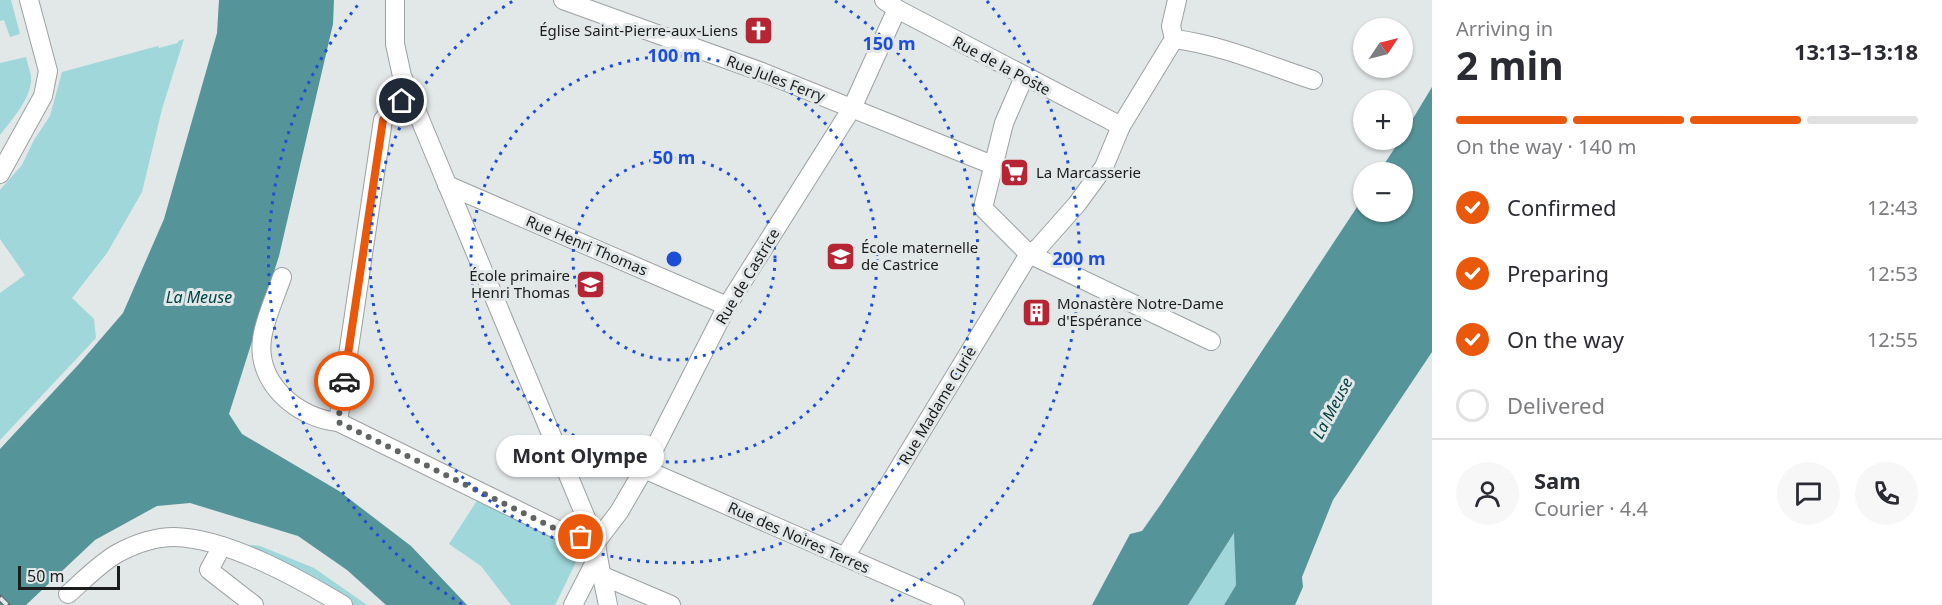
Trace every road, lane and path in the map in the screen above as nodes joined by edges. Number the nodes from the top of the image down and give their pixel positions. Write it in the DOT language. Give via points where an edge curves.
graph roads {
  1 [pos="29,0"];
  2 [pos="395,0"];
  3 [pos="563,0"];
  4 [pos="1177,0"];
  5 [pos="891,5"];
  6 [pos="1173,39"];
  7 [pos="1024,77"];
  8 [pos="1313,80"];
  9 [pos="410,96"];
  10 [pos="852,108"];
  11 [pos="1121,126"];
  12 [pos="995,166"];
  13 [pos="0,174"];
  14 [pos="447,185"];
  15 [pos="1029,254"];
  16 [pos="282,277"];
  17 [pos="727,306"];
  18 [pos="1211,341"];
  19 [pos="338,422"];
  20 [pos="644,469"];
  21 [pos="222,546"];
  22 [pos="597,550"];
  23 [pos="844,556"];
  24 [pos="603,576"];
  25 [pos="68,594"];
  26 [pos="314,597"];
  27 [pos="254,605"];
  28 [pos="343,605"];
  29 [pos="573,605"];
  30 [pos="608,605"];
  31 [pos="671,605"];
  32 [pos="955,605"];
  1 -- 13 [label="street" via="48,70 43,96"];
  2 -- 9 [label="street" via="395,44"];
  3 -- 10 [label="street, Rue Jules Ferry"];
  4 -- 6 [label="street" via="1171,26"];
  5 -- 7 [label="street, Rue de la Poste"];
  5 -- 10 [label="street, Rue de Castrice"];
  6 -- 8 [label="street" via="1231,51"];
  6 -- 11 [label="street, Rue Madame Curie"];
  7 -- 11 [label="street, Rue de la Poste"];
  7 -- 12 [label="street" via="1004,123"];
  9 -- 14 [label="street"];
  9 -- 19 [label="street" via="394,106 383,120"];
  10 -- 12 [label="street, Rue Jules Ferry"];
  10 -- 17 [label="street, Rue de Castrice"];
  11 -- 15 [label="street, Rue Madame Curie" via="1104,167 1077,204"];
  12 -- 15 [label="street" via="983,208"];
  14 -- 17 [label="street, Rue Henri Thomas"];
  14 -- 22 [label="street"];
  15 -- 18 [label="street"];
  15 -- 23 [label="street, Rue Madame Curie"];
  16 -- 19 [label="street" via="262,339 266,372 292,405 323,421"];
  17 -- 20 [label="street, Rue de Castrice"];
  19 -- 22 [label="street"];
  20 -- 22 [label="street, Rue de Castrice"];
  20 -- 23 [label="street, Rue des Noires Terres"];
  21 -- 25 [label="street" via="174,537 146,542 116,554"];
  21 -- 26 [label="street" via="234,549"];
  21 -- 27 [label="street" via="209,570"];
  22 -- 24 [label="street"];
  22 -- 29 [label="street, Rue de Castrice"];
  23 -- 32 [label="street, Rue des Noires Terres"];
  24 -- 30 [label="street"];
  24 -- 31 [label="street"];
  26 -- 28 [label="street"];
}
